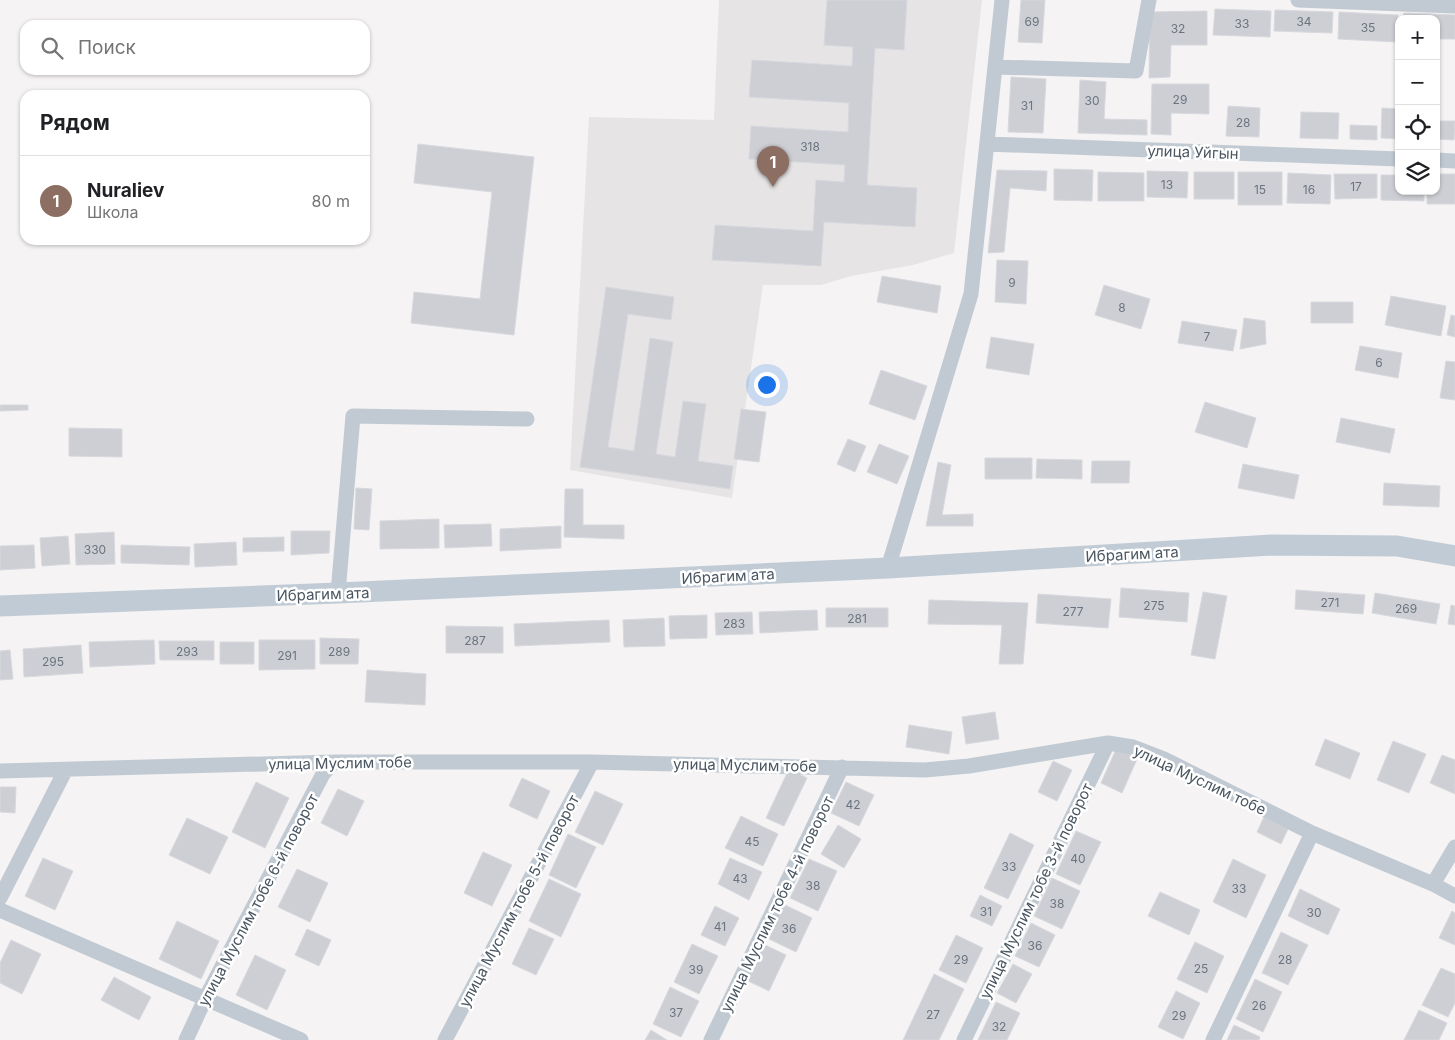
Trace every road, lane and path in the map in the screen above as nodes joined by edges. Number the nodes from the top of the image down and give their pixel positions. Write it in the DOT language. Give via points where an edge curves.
graph roads {
  1 [pos="1002,0"];
  2 [pos="1149,0"];
  3 [pos="1298,0"];
  4 [pos="1455,6"];
  5 [pos="995,67"];
  6 [pos="987,144"];
  7 [pos="1395,159"];
  8 [pos="1440,160"];
  9 [pos="1455,161"];
  10 [pos="527,419"];
  11 [pos="1455,556"];
  12 [pos="888,568"];
  13 [pos="338,594"];
  14 [pos="0,606"];
  15 [pos="1108,743"];
  16 [pos="334,762"];
  17 [pos="592,762"];
  18 [pos="842,767"];
  19 [pos="65,770"];
  20 [pos="0,771"];
  21 [pos="1312,833"];
  22 [pos="1455,847"];
  23 [pos="1433,884"];
  24 [pos="1455,896"];
  25 [pos="0,898"];
  26 [pos="0,910"];
  27 [pos="205,999"];
  28 [pos="186,1040"];
  29 [pos="301,1040"];
  30 [pos="445,1040"];
  31 [pos="712,1040"];
  32 [pos="964,1040"];
  33 [pos="1213,1040"];
  1 -- 5 [label="street"];
  2 -- 5 [label="street" via="1136,71"];
  3 -- 4 [label="street"];
  5 -- 6 [label="street"];
  6 -- 7 [label="street, улица Уйгын"];
  6 -- 12 [label="street" via="971,294"];
  8 -- 9 [label="street"];
  10 -- 13 [label="street" via="353,416"];
  11 -- 12 [label="street, Ибрагим ата" via="1397,546 1272,546"];
  12 -- 13 [label="street, Ибрагим ата"];
  13 -- 14 [label="street, Ибрагим ата"];
  15 -- 18 [label="street, улица Муслим тобе" via="925,770"];
  15 -- 21 [label="street, улица Муслим тобе" via="1133,747 1164,759"];
  15 -- 32 [label="street, улица Муслим тобе 3-й поворот"];
  16 -- 17 [label="street, улица Муслим тобе"];
  16 -- 19 [label="street, улица Муслим тобе"];
  16 -- 27 [label="street, улица Муслим тобе 6-й поворот" via="323,774"];
  17 -- 18 [label="street, улица Муслим тобе"];
  17 -- 30 [label="street, улица Муслим тобе 5-й поворот"];
  18 -- 31 [label="street, улица Муслим тобе 4-й поворот"];
  19 -- 20 [label="street, улица Муслим тобе"];
  19 -- 25 [label="street"];
  21 -- 23 [label="street, улица Муслим тобе"];
  21 -- 33 [label="street"];
  22 -- 23 [label="street"];
  23 -- 24 [label="street, улица Муслим тобе"];
  26 -- 27 [label="street"];
  27 -- 28 [label="street, улица Муслим тобе 6-й поворот"];
  27 -- 29 [label="street"];
}
